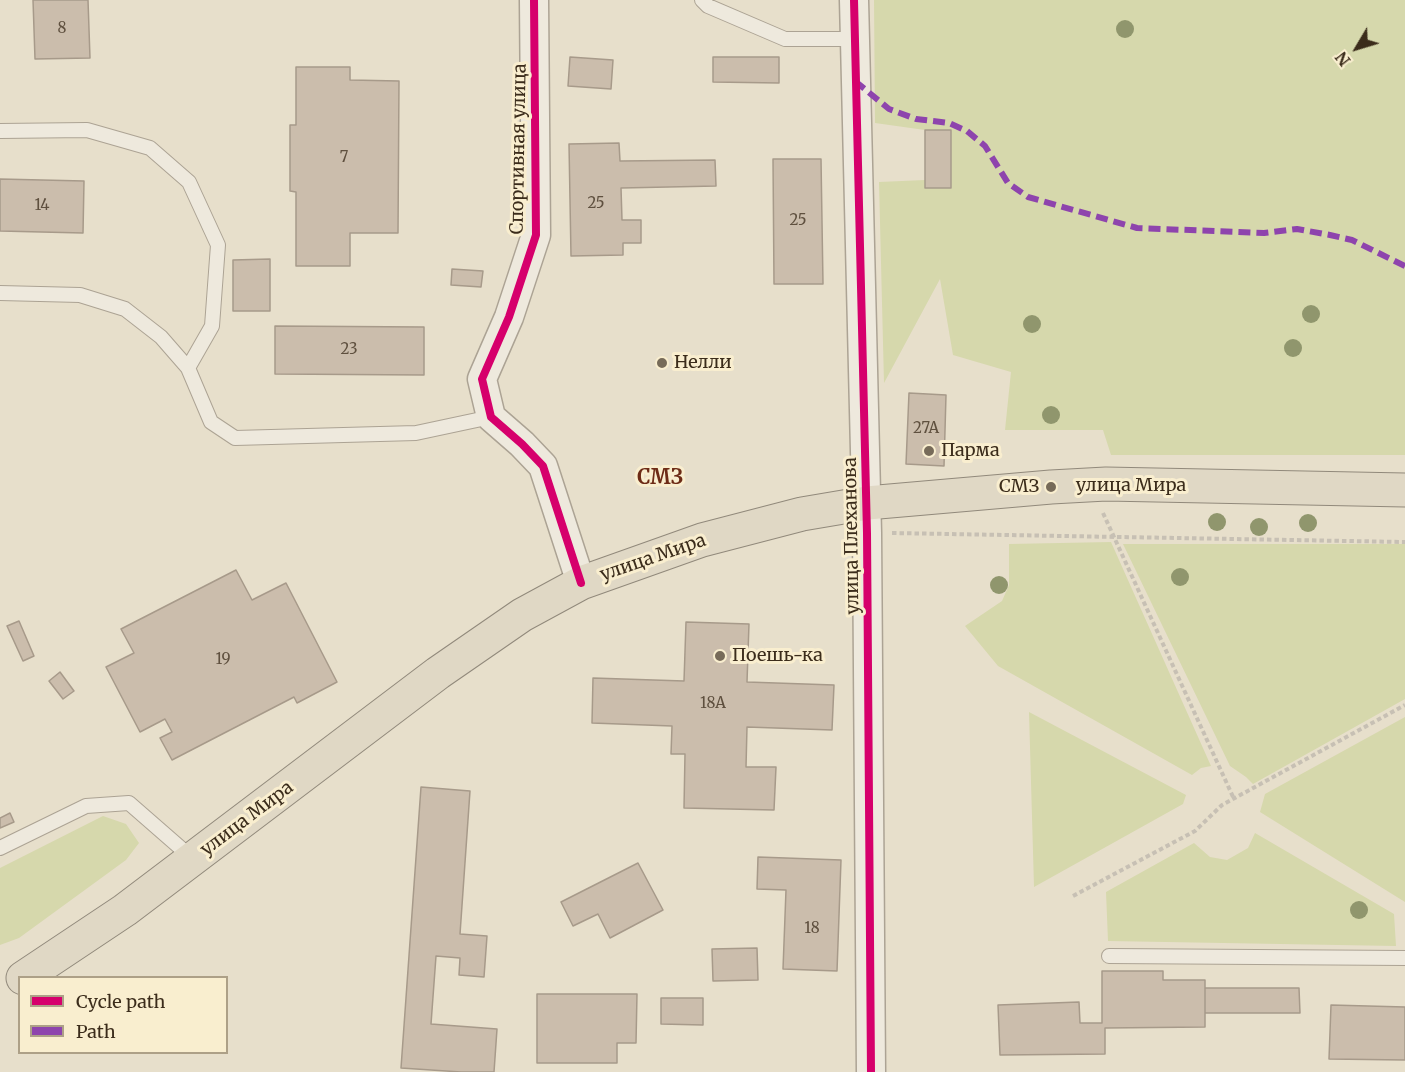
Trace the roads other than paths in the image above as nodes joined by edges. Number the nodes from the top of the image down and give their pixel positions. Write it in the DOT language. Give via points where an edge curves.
graph roads {
  1 [pos="534,0"];
  2 [pos="702,0"];
  3 [pos="854,0"];
  4 [pos="854,39"];
  5 [pos="0,131"];
  6 [pos="0,293"];
  7 [pos="188,368"];
  8 [pos="491,417"];
  9 [pos="1405,490"];
  10 [pos="867,518"];
  11 [pos="581,583"];
  12 [pos="0,848"];
  13 [pos="194,859"];
  14 [pos="1109,956"];
  15 [pos="1405,958"];
  16 [pos="26,976"];
  17 [pos="18,981"];
  18 [pos="0,992"];
  19 [pos="871,1072"];
  1 -- 8 [label="street, Спортивная улица" via="536,235 509,317 482,379"];
  2 -- 4 [label="lane" via="785,39"];
  3 -- 4 [label="street, улица Плеханова"];
  4 -- 10 [label="street, улица Плеханова"];
  5 -- 7 [label="lane" via="87,130 150,148 189,182 218,245 212,326"];
  6 -- 7 [label="lane" via="80,295 124,309 161,337"];
  7 -- 8 [label="lane" via="211,422 235,438 416,433"];
  8 -- 11 [label="street" via="543,466"];
  9 -- 10 [label="highway, улица Мира" via="1090,485"];
  10 -- 11 [label="highway, улица Мира" via="802,514 702,540"];
  10 -- 19 [label="street, улица Плеханова"];
  11 -- 13 [label="highway, улица Мира" via="522,615 438,673"];
  12 -- 13 [label="lane" via="86,806 129,803"];
  13 -- 16 [label="highway, улица Мира"];
  14 -- 15 [label="lane"];
  17 -- 18 [label="highway"];
}
